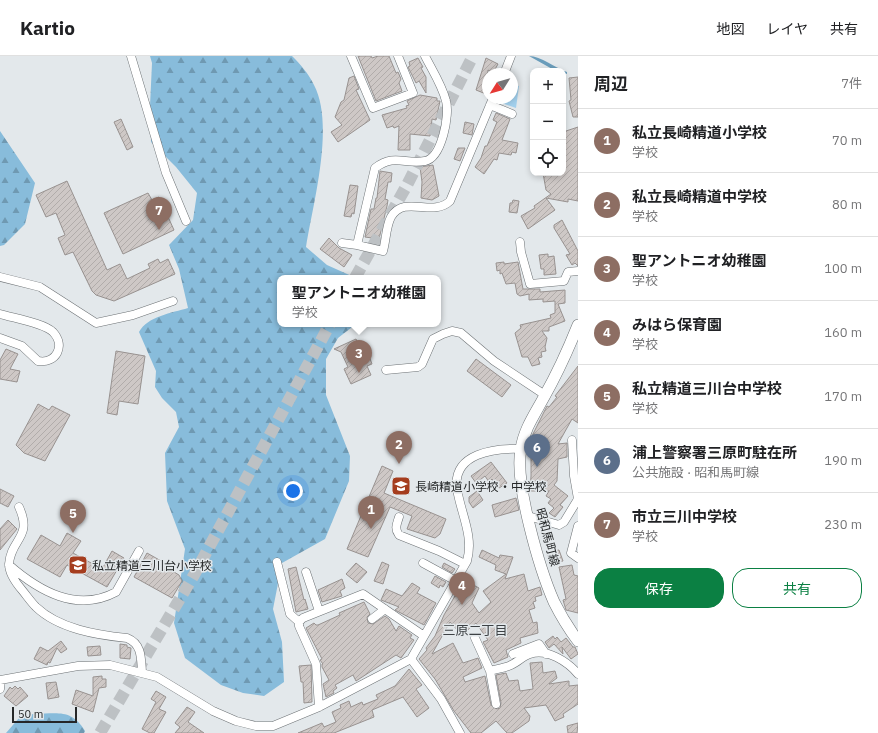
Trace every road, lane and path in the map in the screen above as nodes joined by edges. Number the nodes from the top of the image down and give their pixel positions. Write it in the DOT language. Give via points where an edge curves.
graph roads {
  1 [pos="132,56"];
  2 [pos="351,56"];
  3 [pos="398,56"];
  4 [pos="425,56"];
  5 [pos="511,56"];
  6 [pos="506,68"];
  7 [pos="491,104"];
  8 [pos="495,104"];
  9 [pos="512,114"];
  10 [pos="186,221"];
  11 [pos="520,242"];
  12 [pos="342,243"];
  13 [pos="357,245"];
  14 [pos="578,271"];
  15 [pos="0,276"];
  16 [pos="173,301"];
  17 [pos="0,314"];
  18 [pos="578,325"];
  19 [pos="0,338"];
  20 [pos="386,370"];
  21 [pos="545,395"];
  22 [pos="572,440"];
  23 [pos="520,450"];
  24 [pos="19,507"];
  25 [pos="528,516"];
  26 [pos="399,517"];
  27 [pos="578,526"];
  28 [pos="139,551"];
  29 [pos="578,558"];
  30 [pos="277,562"];
  31 [pos="423,563"];
  32 [pos="466,564"];
  33 [pos="9,565"];
  34 [pos="306,572"];
  35 [pos="456,581"];
  36 [pos="385,609"];
  37 [pos="319,611"];
  38 [pos="372,619"];
  39 [pos="299,622"];
  40 [pos="424,636"];
  41 [pos="475,638"];
  42 [pos="578,641"];
  43 [pos="513,654"];
  44 [pos="546,654"];
  45 [pos="411,659"];
  46 [pos="490,671"];
  47 [pos="142,672"];
  48 [pos="578,674"];
  49 [pos="1,680"];
  50 [pos="0,689"];
  51 [pos="496,704"];
  52 [pos="319,707"];
  53 [pos="460,733"];
  1 -- 10 [label="street" via="166,173"];
  2 -- 3 [label="street" via="373,108 413,93"];
  4 -- 13 [label="street" via="447,105 441,143 436,153 425,161 388,160 375,168"];
  5 -- 6 [label="street"];
  7 -- 13 [label="street" via="450,201 440,208 413,205 398,211 391,218 383,250"];
  8 -- 9 [label="street"];
  11 -- 14 [label="street" via="530,284 564,281 566,273"];
  12 -- 13 [label="street"];
  15 -- 16 [label="street" via="40,286 96,323 133,315"];
  17 -- 19 [label="street" via="53,332 59,349 54,359 38,361 22,346"];
  18 -- 21 [label="main road, 昭和馬町線"];
  20 -- 21 [label="street" via="418,367 422,364 433,339 452,332 461,333 494,361"];
  21 -- 23 [label="main road, 昭和馬町線" via="528,424"];
  22 -- 25 [label="street" via="578,499 564,522 559,525"];
  23 -- 25 [label="main road, 昭和馬町線" via="521,479"];
  23 -- 32 [label="street" via="504,448 487,451 472,458 460,471 457,489 470,540"];
  24 -- 33 [label="street" via="24,520 24,531 11,554"];
  25 -- 42 [label="main road, 昭和馬町線" via="552,596 564,621"];
  26 -- 32 [label="street" via="396,527 399,535"];
  27 -- 29 [label="street" via="571,553"];
  28 -- 33 [label="street" via="116,592 91,601 81,602 57,596 21,576"];
  30 -- 39 [label="street" via="290,614"];
  31 -- 35 [label="street"];
  32 -- 35 [label="street"];
  33 -- 47 [label="street" via="16,583 37,608 46,614 81,630 134,641 140,650"];
  34 -- 37 [label="street"];
  35 -- 40 [label="street"];
  36 -- 37 [label="street" via="363,594"];
  36 -- 38 [label="street"];
  36 -- 40 [label="street"];
  37 -- 39 [label="street"];
  39 -- 52 [label="street" via="316,664"];
  40 -- 45 [label="street"];
  41 -- 46 [label="street"];
  43 -- 44 [label="street" via="539,644"];
  44 -- 46 [label="street" via="530,654 511,665"];
  44 -- 48 [label="street" via="566,663"];
  45 -- 52 [label="street"];
  45 -- 53 [label="street" via="441,699"];
  46 -- 51 [label="street"];
  47 -- 49 [label="street" via="110,665 78,666"];
  47 -- 52 [label="street" via="157,677 236,722 256,726 273,726"];
  49 -- 50 [label="street"];
}
